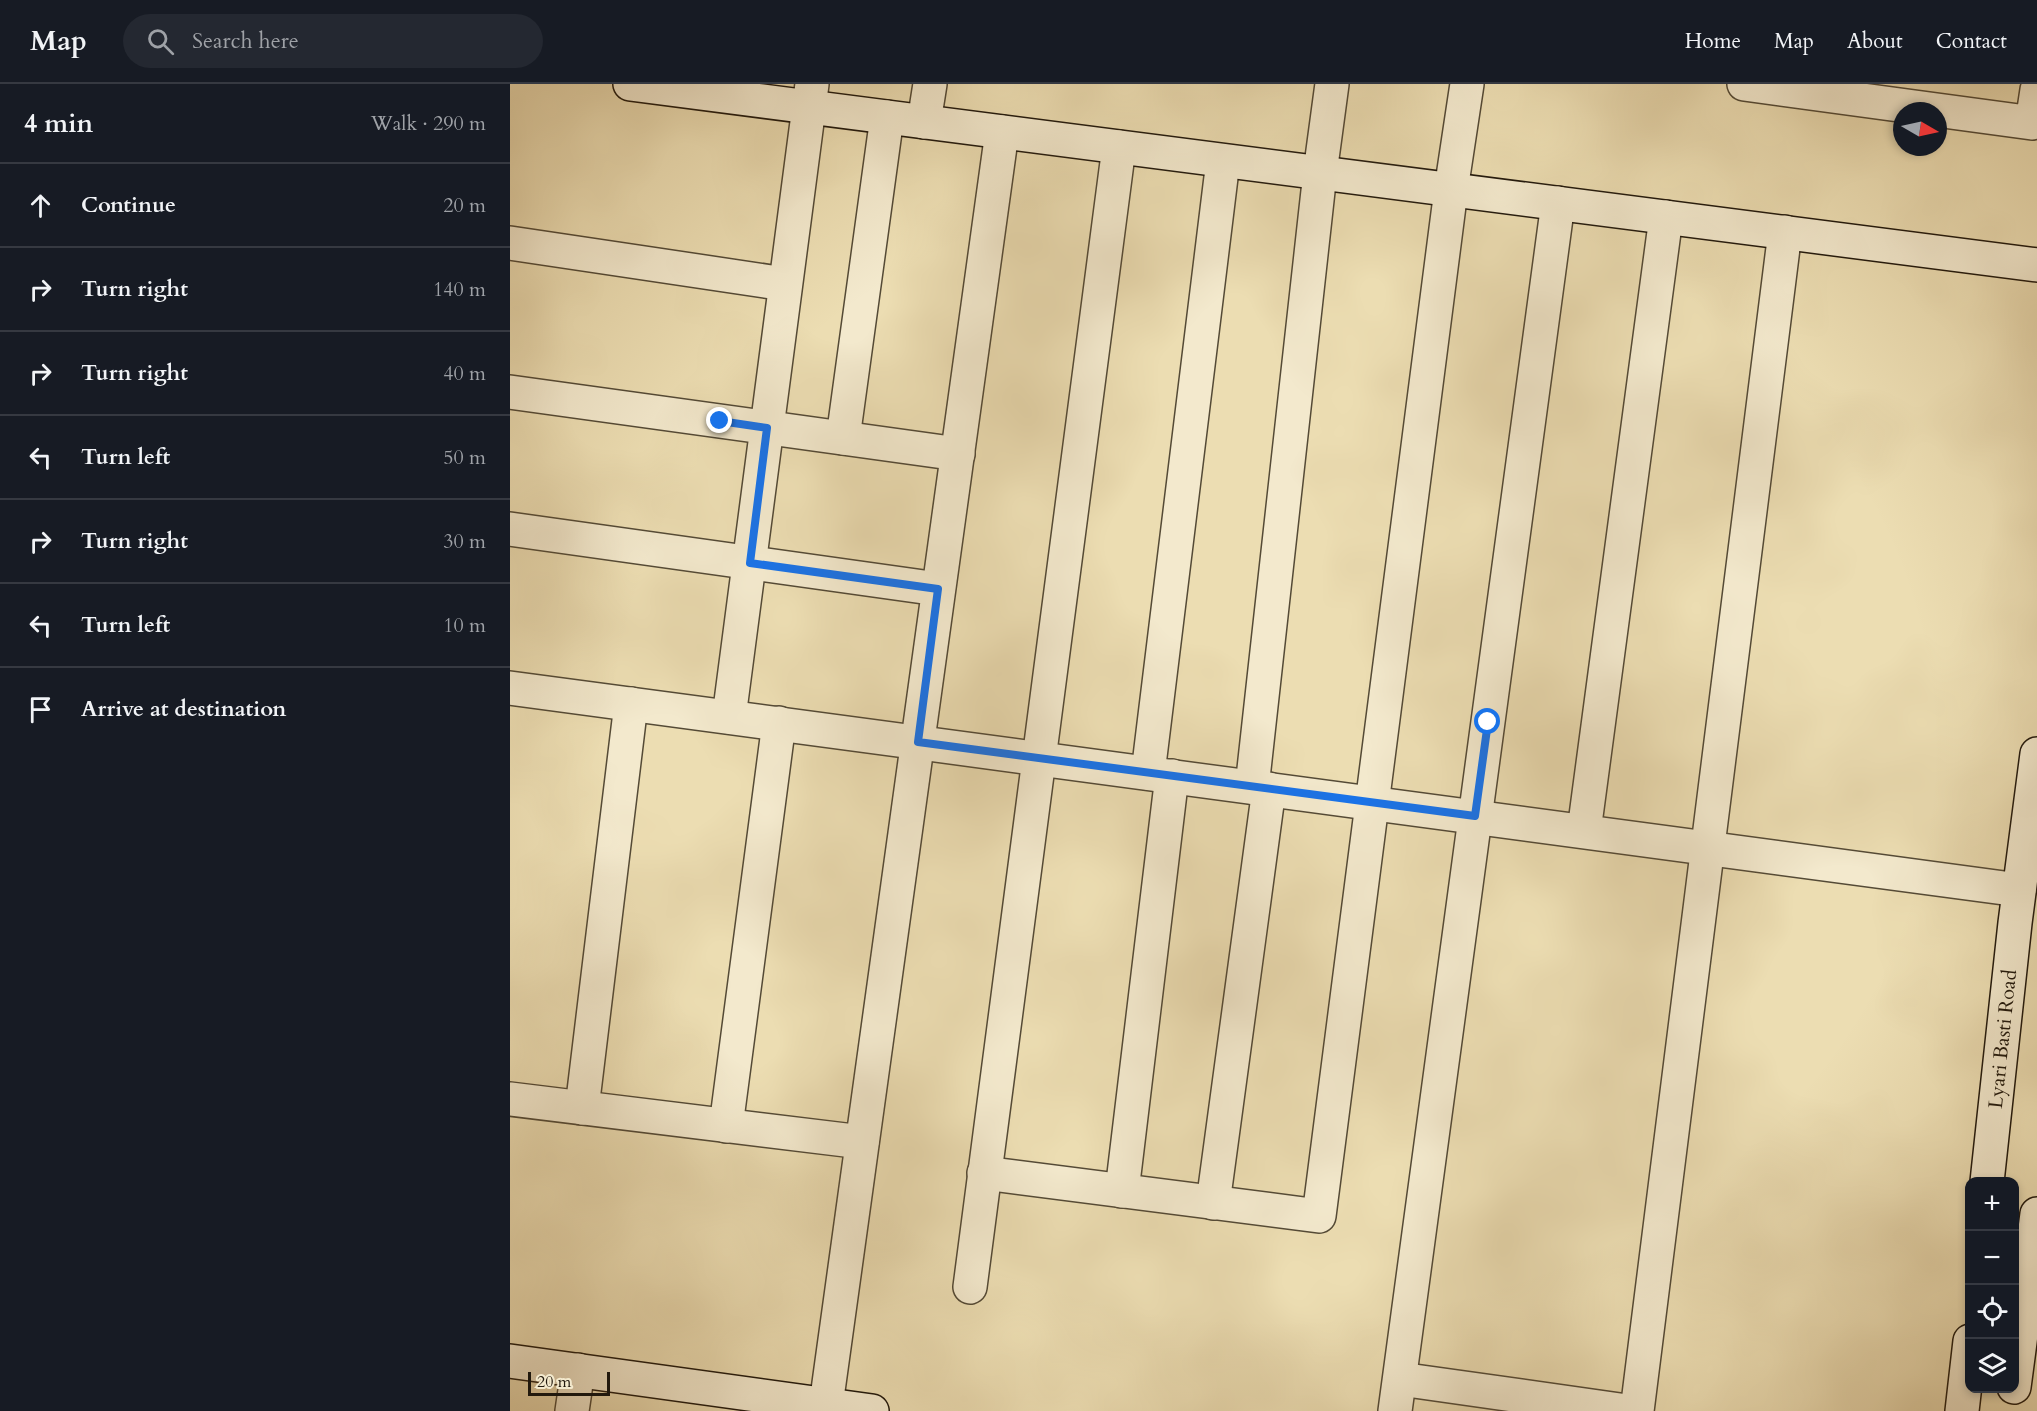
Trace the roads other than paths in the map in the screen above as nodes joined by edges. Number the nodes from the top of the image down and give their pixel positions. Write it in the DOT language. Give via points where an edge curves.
graph roads {
  1 [pos="630,84"];
  2 [pos="930,84"];
  3 [pos="1332,84"];
  4 [pos="1467,84"];
  5 [pos="1743,84"];
  6 [pos="1842,90"];
  7 [pos="2037,90"];
  8 [pos="810,96"];
  9 [pos="1951,98"];
  10 [pos="887,117"];
  11 [pos="924,122"];
  12 [pos="1002,132"];
  13 [pos="1119,147"];
  14 [pos="1223,160"];
  15 [pos="1320,173"];
  16 [pos="1451,190"];
  17 [pos="1558,203"];
  18 [pos="1666,217"];
  19 [pos="1785,232"];
  20 [pos="510,243"];
  21 [pos="2037,265"];
  22 [pos="785,284"];
  23 [pos="510,392"];
  24 [pos="767,428"];
  25 [pos="843,438"];
  26 [pos="958,454"];
  27 [pos="510,530"];
  28 [pos="750,563"];
  29 [pos="938,589"];
  30 [pos="510,688"];
  31 [pos="632,704"];
  32 [pos="729,717"];
  33 [pos="779,723"];
  34 [pos="918,742"];
  35 [pos="2037,754"];
  36 [pos="1038,758"];
  37 [pos="1160,774"];
  38 [pos="1261,788"];
  39 [pos="1372,803"];
  40 [pos="1475,816"];
  41 [pos="1584,831"];
  42 [pos="1707,848"];
  43 [pos="2019,890"];
  44 [pos="510,1099"];
  45 [pos="582,1108"];
  46 [pos="726,1126"];
  47 [pos="862,1143"];
  48 [pos="984,1173"];
  49 [pos="1988,1177"];
  50 [pos="1122,1191"];
  51 [pos="1213,1203"];
  52 [pos="2037,1214"];
  53 [pos="970,1287"];
  54 [pos="2019,1350"];
  55 [pos="510,1361"];
  56 [pos="578,1370"];
  57 [pos="1965,1385"];
  58 [pos="2014,1393"];
  59 [pos="1397,1395"];
  60 [pos="826,1405"];
  61 [pos="572,1411"];
  62 [pos="872,1411"];
  63 [pos="1627,1411"];
  64 [pos="1637,1411"];
  65 [pos="1962,1411"];
  66 [pos="2012,1411"];
  1 -- 8 [label="street"];
  2 -- 11 [label="street"];
  3 -- 15 [label="street"];
  4 -- 16 [label="street"];
  5 -- 6 [label="street"];
  6 -- 9 [label="street"];
  7 -- 9 [label="street" via="2032,123"];
  8 -- 10 [label="street"];
  8 -- 22 [label="street"];
  10 -- 11 [label="street"];
  10 -- 25 [label="street"];
  11 -- 12 [label="street"];
  12 -- 13 [label="street"];
  12 -- 26 [label="street"];
  13 -- 14 [label="street"];
  13 -- 36 [label="street"];
  14 -- 15 [label="street"];
  14 -- 37 [label="street"];
  15 -- 16 [label="street"];
  15 -- 38 [label="street"];
  16 -- 17 [label="street"];
  16 -- 39 [label="street"];
  17 -- 18 [label="street"];
  17 -- 40 [label="street"];
  18 -- 19 [label="street"];
  18 -- 41 [label="street"];
  19 -- 21 [label="street"];
  19 -- 42 [label="street"];
  20 -- 22 [label="street"];
  22 -- 24 [label="street"];
  23 -- 24 [label="street"];
  24 -- 25 [label="street"];
  24 -- 28 [label="street"];
  25 -- 26 [label="street"];
  26 -- 29 [label="street"];
  27 -- 28 [label="street"];
  28 -- 29 [label="street"];
  28 -- 32 [label="street"];
  29 -- 34 [label="street"];
  30 -- 31 [label="street"];
  31 -- 32 [label="street"];
  31 -- 45 [label="street"];
  32 -- 33 [label="street"];
  33 -- 34 [label="street"];
  33 -- 46 [label="street"];
  34 -- 36 [label="street"];
  34 -- 47 [label="street"];
  35 -- 43 [label="street, Lyari Basti Road"];
  36 -- 37 [label="street"];
  36 -- 48 [label="street"];
  37 -- 38 [label="street"];
  37 -- 50 [label="street"];
  38 -- 39 [label="street"];
  38 -- 51 [label="street"];
  39 -- 40 [label="street"];
  39 -- 51 [label="street" via="1319,1216"];
  40 -- 41 [label="street"];
  40 -- 59 [label="street"];
  41 -- 42 [label="street"];
  42 -- 43 [label="street"];
  42 -- 64 [label="street"];
  43 -- 49 [label="street, Lyari Basti Road"];
  44 -- 45 [label="street"];
  45 -- 46 [label="street"];
  46 -- 47 [label="street"];
  47 -- 60 [label="street"];
  48 -- 50 [label="street"];
  48 -- 53 [label="street"];
  50 -- 51 [label="street"];
  52 -- 54 [label="street"];
  55 -- 56 [label="street"];
  56 -- 60 [label="street"];
  56 -- 61 [label="street"];
  57 -- 65 [label="street"];
  58 -- 66 [label="street"];
  59 -- 63 [label="street"];
  60 -- 62 [label="street"];
}
